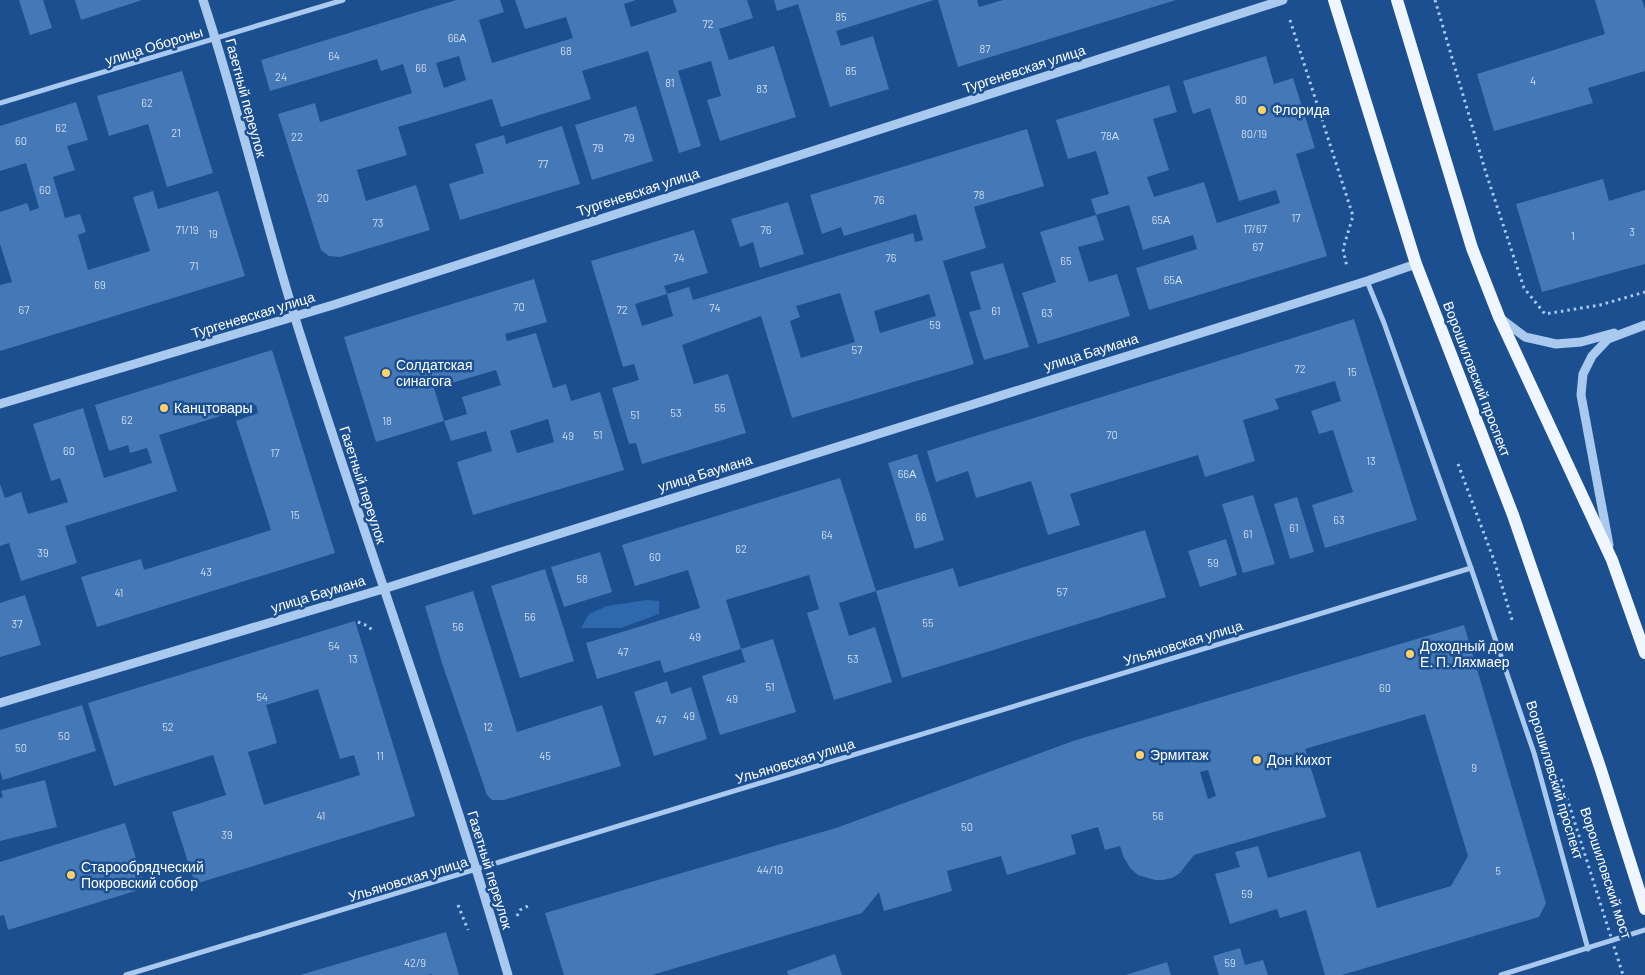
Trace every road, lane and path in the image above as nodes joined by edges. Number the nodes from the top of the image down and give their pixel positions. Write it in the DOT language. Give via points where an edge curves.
graph roads {
  1 [pos="203,0"];
  2 [pos="342,0"];
  3 [pos="1283,0"];
  4 [pos="1334,0"];
  5 [pos="1397,0"];
  6 [pos="1435,0"];
  7 [pos="1290,19"];
  8 [pos="216,39"];
  9 [pos="0,104"];
  10 [pos="1416,264"];
  11 [pos="1367,281"];
  12 [pos="1351,285"];
  13 [pos="1645,292"];
  14 [pos="294,317"];
  15 [pos="1499,317"];
  16 [pos="1645,324"];
  17 [pos="0,404"];
  18 [pos="1612,560"];
  19 [pos="1470,568"];
  20 [pos="382,589"];
  21 [pos="358,622"];
  22 [pos="376,636"];
  23 [pos="1645,653"];
  24 [pos="0,703"];
  25 [pos="1600,767"];
  26 [pos="1561,779"];
  27 [pos="477,870"];
  28 [pos="458,906"];
  29 [pos="528,906"];
  30 [pos="1645,909"];
  31 [pos="517,916"];
  32 [pos="468,930"];
  33 [pos="1645,930"];
  34 [pos="1588,949"];
  35 [pos="126,975"];
  36 [pos="508,975"];
  37 [pos="1502,975"];
  38 [pos="1623,975"];
  1 -- 8 [label="street, Газетный переулок"];
  2 -- 8 [label="street, улица Обороны"];
  3 -- 14 [label="street, Тургеневская улица"];
  4 -- 10 [label="main road, Ворошиловский проспект"];
  5 -- 15 [label="main road" via="1472,248"];
  6 -- 13 [label="path" via="1524,288 1545,314 1600,305"];
  7 -- 12 [label="path" via="1353,216 1343,249"];
  8 -- 9 [label="street, улица Обороны"];
  8 -- 14 [label="street, Газетный переулок"];
  10 -- 11 [label="street, улица Баумана"];
  10 -- 25 [label="main road, Ворошиловский проспект" via="1513,516"];
  11 -- 12 [label="street, улица Баумана"];
  11 -- 19 [label="street, Ворошиловский проспект"];
  12 -- 20 [label="street, улица Баумана"];
  14 -- 17 [label="street, Тургеневская улица"];
  14 -- 20 [label="street, Газетный переулок"];
  15 -- 16 [label="street" via="1525,337 1556,344 1581,342"];
  15 -- 18 [label="main road"];
  16 -- 18 [label="street" via="1608,339 1592,356 1583,374 1581,395"];
  18 -- 23 [label="main road"];
  19 -- 27 [label="street, Ульяновская улица"];
  19 -- 34 [label="street, Ворошиловский проспект" via="1534,753"];
  20 -- 24 [label="street, улица Баумана"];
  20 -- 27 [label="street, Газетный переулок"];
  21 -- 22 [label="path" via="374,630"];
  25 -- 30 [label="main road, Ворошиловский мост"];
  26 -- 38 [label="path, Ворошиловский мост, bridge"];
  27 -- 35 [label="street, Ульяновская улица"];
  27 -- 36 [label="street, Газетный переулок"];
  28 -- 32 [label="path"];
  29 -- 31 [label="path"];
  33 -- 34 [label="street"];
  34 -- 37 [label="street"];
}
